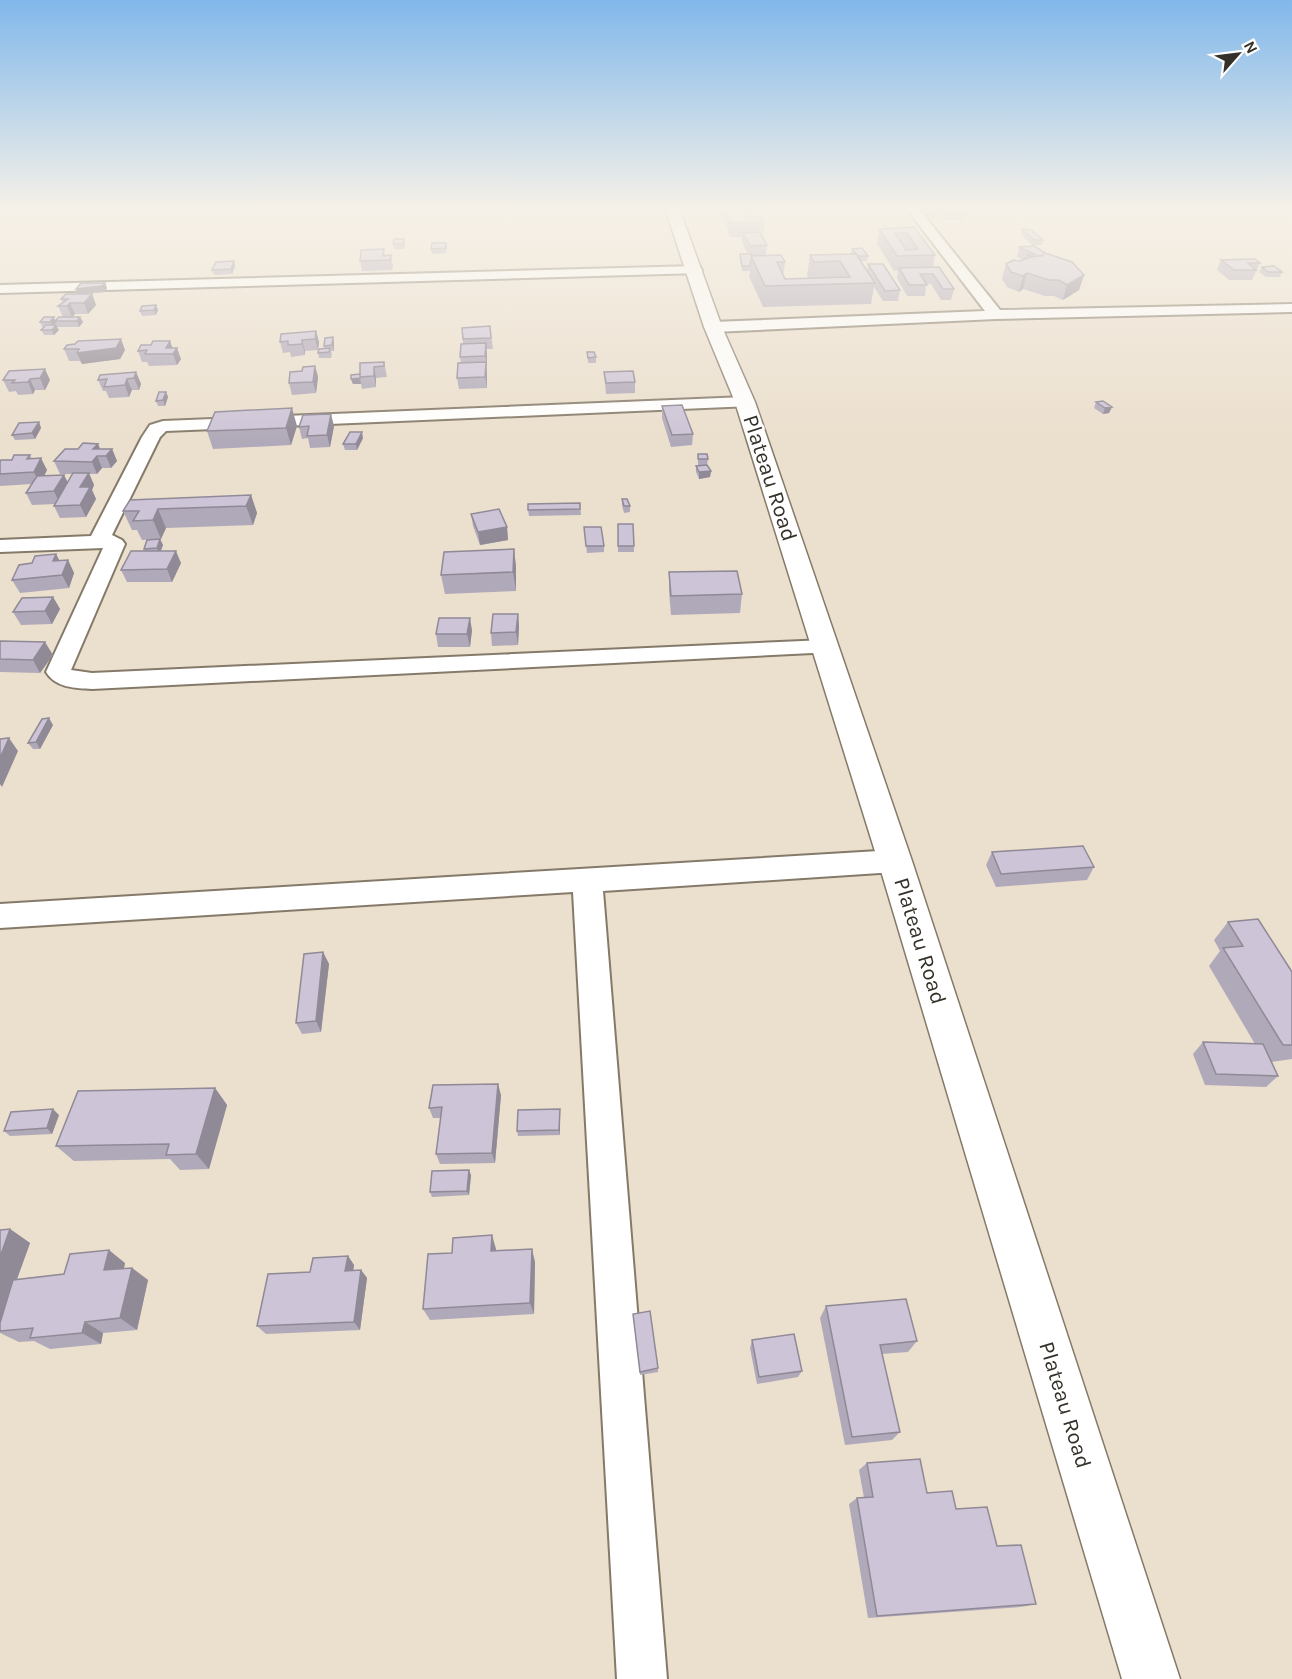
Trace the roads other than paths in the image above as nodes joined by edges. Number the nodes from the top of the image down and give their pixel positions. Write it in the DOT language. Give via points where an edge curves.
graph roads {
  1 [pos="97,286"];
  2 [pos="700,286"];
  3 [pos="974,286"];
  4 [pos="0,289"];
  5 [pos="1292,308"];
  6 [pos="996,315"];
  7 [pos="713,327"];
  8 [pos="745,402"];
  9 [pos="98,542"];
  10 [pos="0,546"];
  11 [pos="825,647"];
  12 [pos="895,861"];
  13 [pos="587,880"];
  14 [pos="0,916"];
  15 [pos="642,1679"];
  16 [pos="1151,1679"];
  1 -- 4 [label="street"];
  2 -- 7 [label="street, Plateau Road"];
  3 -- 6 [label="street"];
  5 -- 6 [label="street"];
  6 -- 7 [label="street"];
  7 -- 8 [label="street, Plateau Road"];
  8 -- 9 [label="street" via="163,426 151,437"];
  8 -- 11 [label="street, Plateau Road"];
  9 -- 10 [label="street"];
  9 -- 11 [label="street" via="114,542 114,550 59,667 61,676 70,680"];
  11 -- 12 [label="street, Plateau Road"];
  12 -- 13 [label="street"];
  12 -- 16 [label="street, Plateau Road"];
  13 -- 14 [label="street"];
  13 -- 15 [label="street"];
}
